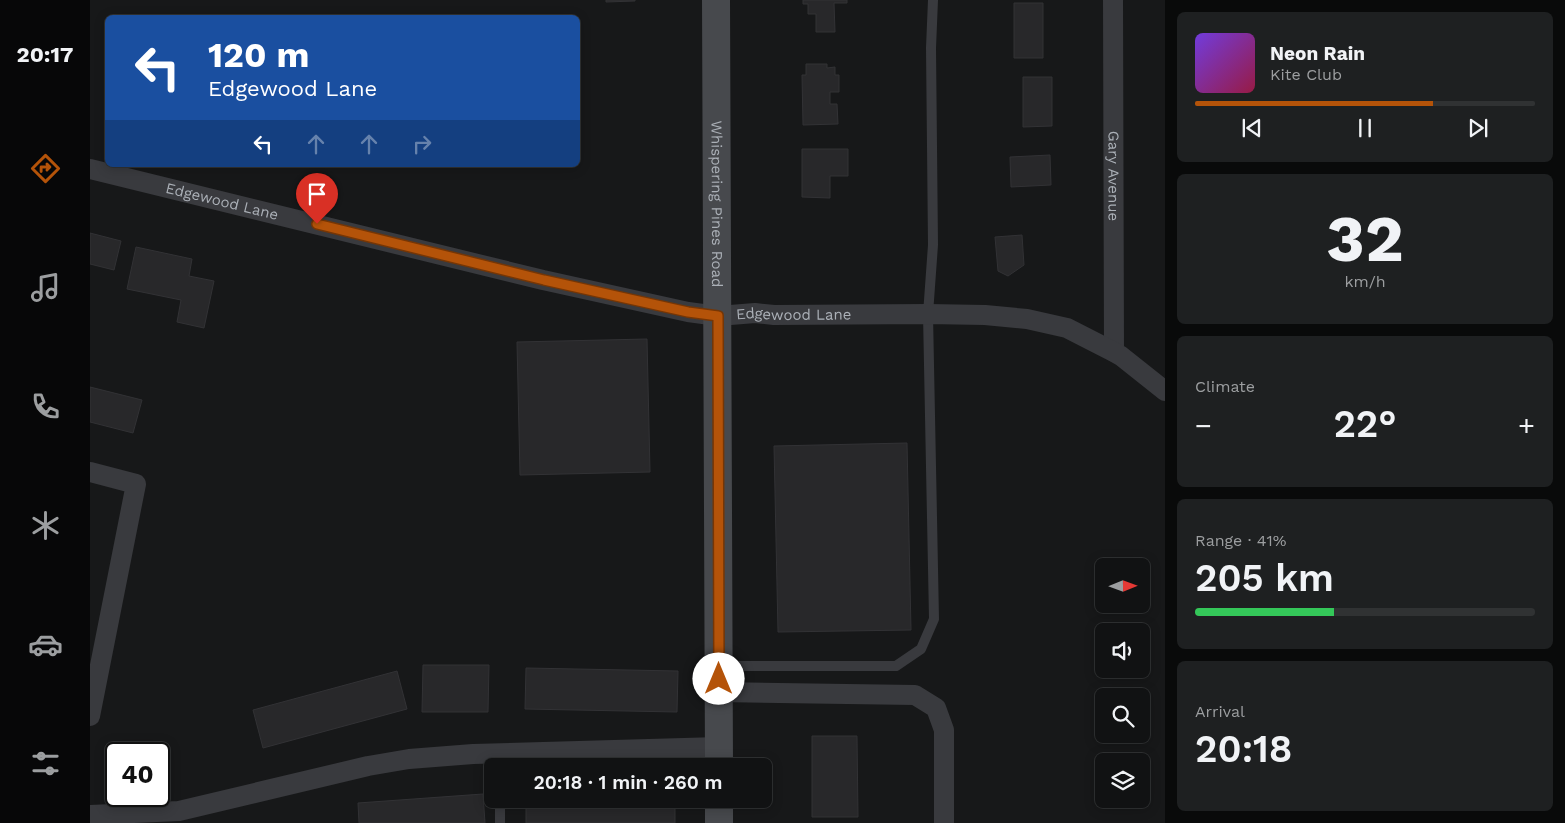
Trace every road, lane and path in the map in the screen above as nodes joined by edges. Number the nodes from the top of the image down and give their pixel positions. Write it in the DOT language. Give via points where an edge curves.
graph roads {
  1 [pos="716,0"];
  2 [pos="933,0"];
  3 [pos="1113,0"];
  4 [pos="90,169"];
  5 [pos="928,314"];
  6 [pos="718,316"];
  7 [pos="1114,352"];
  8 [pos="1165,391"];
  9 [pos="90,472"];
  10 [pos="719,679"];
  11 [pos="90,716"];
  12 [pos="719,757"];
  13 [pos="646,758"];
  14 [pos="484,760"];
  15 [pos="500,808"];
  16 [pos="719,808"];
  17 [pos="90,815"];
  18 [pos="500,823"];
  19 [pos="719,823"];
  20 [pos="944,823"];
  1 -- 6 [label="street, Whispering Pines Road"];
  2 -- 5 [label="lane" via="933,245"];
  3 -- 7 [label="street, Gary Avenue"];
  4 -- 6 [label="street, Edgewood Lane" via="544,280"];
  5 -- 6 [label="street, Edgewood Lane" via="755,313"];
  5 -- 7 [label="street, Edgewood Lane" via="1027,319 1067,328"];
  5 -- 10 [label="lane" via="934,619 921,649 896,666"];
  6 -- 10 [label="street, Whispering Pines Road"];
  7 -- 8 [label="street, Edgewood Lane"];
  9 -- 11 [label="street" via="136,484"];
  10 -- 12 [label="street, Whispering Pines Road"];
  10 -- 20 [label="street" via="915,695 936,708 944,730"];
  12 -- 13 [label="street"];
  14 -- 17 [label="street" via="409,759 179,811"];
  15 -- 18 [label="lane"];
  16 -- 19 [label="street"];
}
